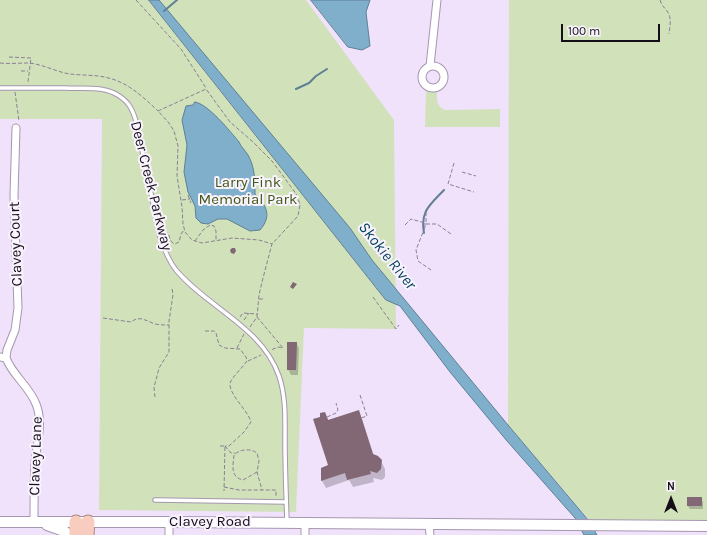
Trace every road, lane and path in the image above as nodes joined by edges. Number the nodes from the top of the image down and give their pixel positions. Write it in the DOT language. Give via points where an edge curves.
graph roads {
  1 [pos="136,0"];
  2 [pos="437,0"];
  3 [pos="660,0"];
  4 [pos="669,34"];
  5 [pos="9,57"];
  6 [pos="0,63"];
  7 [pos="30,64"];
  8 [pos="430,66"];
  9 [pos="21,71"];
  10 [pos="29,71"];
  11 [pos="0,88"];
  12 [pos="15,88"];
  13 [pos="26,88"];
  14 [pos="206,89"];
  15 [pos="158,111"];
  16 [pos="18,125"];
  17 [pos="454,163"];
  18 [pos="462,172"];
  19 [pos="476,176"];
  20 [pos="474,192"];
  21 [pos="188,194"];
  22 [pos="190,199"];
  23 [pos="181,200"];
  24 [pos="191,203"];
  25 [pos="426,212"];
  26 [pos="426,224"];
  27 [pos="405,225"];
  28 [pos="184,230"];
  29 [pos="451,234"];
  30 [pos="160,235"];
  31 [pos="195,241"];
  32 [pos="216,241"];
  33 [pos="272,244"];
  34 [pos="431,270"];
  35 [pos="172,288"];
  36 [pos="373,297"];
  37 [pos="259,299"];
  38 [pos="264,299"];
  39 [pos="250,312"];
  40 [pos="258,314"];
  41 [pos="257,317"];
  42 [pos="103,318"];
  43 [pos="236,322"];
  44 [pos="169,325"];
  45 [pos="240,325"];
  46 [pos="399,325"];
  47 [pos="204,331"];
  48 [pos="247,331"];
  49 [pos="287,347"];
  50 [pos="237,348"];
  51 [pos="283,348"];
  52 [pos="266,352"];
  53 [pos="3,358"];
  54 [pos="247,362"];
  55 [pos="360,395"];
  56 [pos="155,397"];
  57 [pos="336,403"];
  58 [pos="326,417"];
  59 [pos="361,418"];
  60 [pos="220,446"];
  61 [pos="225,446"];
  62 [pos="225,452"];
  63 [pos="231,453"];
  64 [pos="236,453"];
  65 [pos="257,472"];
  66 [pos="224,487"];
  67 [pos="224,490"];
  68 [pos="262,490"];
  69 [pos="276,497"];
  70 [pos="155,500"];
  71 [pos="286,502"];
  72 [pos="0,522"];
  73 [pos="35,522"];
  74 [pos="82,522"];
  75 [pos="169,522"];
  76 [pos="287,523"];
  77 [pos="305,523"];
  78 [pos="429,524"];
  79 [pos="707,526"];
  80 [pos="69,535"];
  81 [pos="76,535"];
  82 [pos="87,535"];
  83 [pos="168,535"];
  84 [pos="305,535"];
  85 [pos="430,535"];
  1 -- 14 [label="path" via="181,49"];
  2 -- 8 [label="street"];
  3 -- 4 [label="path" via="670,18"];
  5 -- 7 [label="path" via="31,58"];
  6 -- 7 [label="path"];
  7 -- 10 [label="path"];
  7 -- 15 [label="path" via="69,74 112,79 126,84"];
  9 -- 10 [label="path"];
  10 -- 13 [label="path"];
  11 -- 12 [label="lane, Deer Creek Parkway"];
  12 -- 13 [label="lane, Deer Creek Parkway"];
  12 -- 16 [label="path"];
  13 -- 30 [label="lane, Deer Creek Parkway" via="106,90 121,97 131,107"];
  14 -- 15 [label="path"];
  14 -- 33 [label="path" via="230,122 272,161 297,195 300,205 298,216"];
  15 -- 23 [label="path" via="174,131 178,146 177,176"];
  16 -- 53 [label="street, Clavey Court" via="14,195 18,308 15,330"];
  17 -- 20 [label="path" via="448,184"];
  18 -- 19 [label="path"];
  21 -- 22 [label="path"];
  22 -- 23 [label="path"];
  22 -- 24 [label="path"];
  23 -- 28 [label="path"];
  25 -- 26 [label="path"];
  26 -- 27 [label="path, bridge" via="411,219"];
  26 -- 29 [label="path" via="437,224"];
  26 -- 34 [label="path, bridge" via="416,250 418,261"];
  28 -- 30 [label="path" via="179,242 175,244 168,233"];
  28 -- 31 [label="path"];
  30 -- 43 [label="lane, Deer Creek Parkway" via="166,254 176,270"];
  31 -- 32 [label="path"];
  31 -- 32 [label="path" via="203,230 214,226"];
  32 -- 33 [label="path" via="246,238"];
  33 -- 37 [label="path"];
  35 -- 44 [label="path"];
  36 -- 46 [label="path" via="396,329"];
  37 -- 38 [label="path"];
  37 -- 40 [label="path"];
  39 -- 40 [label="path"];
  39 -- 43 [label="path" via="243,313"];
  39 -- 45 [label="path"];
  40 -- 41 [label="path"];
  41 -- 48 [label="path"];
  41 -- 51 [label="path"];
  42 -- 44 [label="path" via="130,322 141,318"];
  43 -- 45 [label="lane, Deer Creek Parkway"];
  44 -- 56 [label="path" via="169,352 159,368 154,387"];
  45 -- 48 [label="lane, Deer Creek Parkway"];
  47 -- 50 [label="path" via="214,330 219,345"];
  48 -- 50 [label="path"];
  48 -- 52 [label="lane, Deer Creek Parkway"];
  49 -- 51 [label="path"];
  50 -- 54 [label="path" via="240,348"];
  51 -- 52 [label="path" via="278,347"];
  52 -- 54 [label="path"];
  52 -- 71 [label="lane, Deer Creek Parkway" via="279,375 284,399"];
  53 -- 73 [label="street, Clavey Lane" via="27,388 37,407 39,425 35,463"];
  54 -- 61 [label="path" via="229,385 230,391 250,416 251,422 229,446"];
  55 -- 59 [label="path" via="367,416"];
  57 -- 58 [label="path" via="336,414"];
  60 -- 61 [label="path"];
  61 -- 62 [label="path"];
  61 -- 63 [label="path"];
  62 -- 63 [label="path"];
  62 -- 66 [label="path"];
  63 -- 64 [label="path"];
  64 -- 65 [label="path" via="241,450 252,450 257,453"];
  64 -- 65 [label="path" via="232,465 234,475 243,480"];
  65 -- 68 [label="path"];
  66 -- 67 [label="path"];
  66 -- 68 [label="path"];
  68 -- 69 [label="path" via="276,490"];
  70 -- 71 [label="lane"];
  71 -- 76 [label="lane, Deer Creek Parkway"];
  72 -- 73 [label="main road, Clavey Road"];
  73 -- 74 [label="main road, Clavey Road"];
  73 -- 80 [label="main road" via="58,528"];
  74 -- 75 [label="main road, Clavey Road"];
  74 -- 81 [label="highway"];
  74 -- 82 [label="highway"];
  75 -- 76 [label="main road, Clavey Road"];
  75 -- 83 [label="street"];
  76 -- 77 [label="main road, Clavey Road"];
  77 -- 78 [label="main road, Clavey Road"];
  77 -- 84 [label="street"];
  78 -- 79 [label="main road, Clavey Road"];
  78 -- 85 [label="street"];
}
